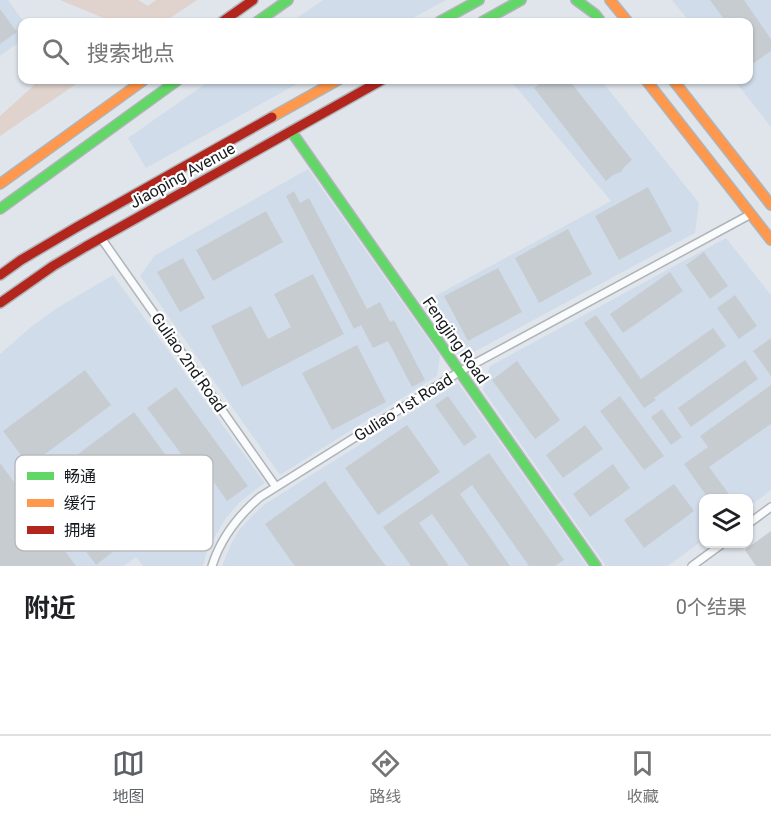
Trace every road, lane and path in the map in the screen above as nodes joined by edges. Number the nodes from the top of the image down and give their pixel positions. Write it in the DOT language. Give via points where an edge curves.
graph roads {
  1 [pos="253,0"];
  2 [pos="288,0"];
  3 [pos="479,0"];
  4 [pos="521,0"];
  5 [pos="576,0"];
  6 [pos="610,0"];
  7 [pos="462,4"];
  8 [pos="228,18"];
  9 [pos="263,18"];
  10 [pos="444,18"];
  11 [pos="489,18"];
  12 [pos="598,18"];
  13 [pos="625,18"];
  14 [pos="138,84"];
  15 [pos="172,84"];
  16 [pos="331,84"];
  17 [pos="375,84"];
  18 [pos="649,84"];
  19 [pos="676,84"];
  20 [pos="291,131"];
  21 [pos="0,184"];
  22 [pos="771,205"];
  23 [pos="0,209"];
  24 [pos="751,214"];
  25 [pos="101,238"];
  26 [pos="771,240"];
  27 [pos="0,275"];
  28 [pos="0,303"];
  29 [pos="459,372"];
  30 [pos="276,487"];
  31 [pos="771,507"];
  32 [pos="753,520"];
  33 [pos="715,548"];
  34 [pos="212,566"];
  35 [pos="596,566"];
  36 [pos="692,566"];
  1 -- 8 [label="main road"];
  2 -- 9 [label="main road"];
  3 -- 7 [label="main road"];
  4 -- 11 [label="main road"];
  5 -- 12 [label="main road"];
  6 -- 13 [label="main road"];
  7 -- 10 [label="main road"];
  14 -- 21 [label="main road"];
  15 -- 23 [label="main road"];
  16 -- 27 [label="main road, Jiaoping Avenue"];
  17 -- 20 [label="main road, Jiaoping Avenue"];
  18 -- 24 [label="main road"];
  19 -- 22 [label="main road"];
  20 -- 25 [label="main road, Jiaoping Avenue"];
  20 -- 29 [label="main road, Fengjing Road"];
  24 -- 26 [label="main road"];
  24 -- 29 [label="street, Guliao 1st Road"];
  25 -- 28 [label="main road, Jiaoping Avenue"];
  25 -- 30 [label="street, Guliao 2nd Road"];
  29 -- 30 [label="street, Guliao 1st Road"];
  29 -- 35 [label="main road, Fengjing Road"];
  30 -- 34 [label="street, Guliao 1st Road" via="245,509 223,540"];
  31 -- 32 [label="street"];
  33 -- 36 [label="street"];
}
